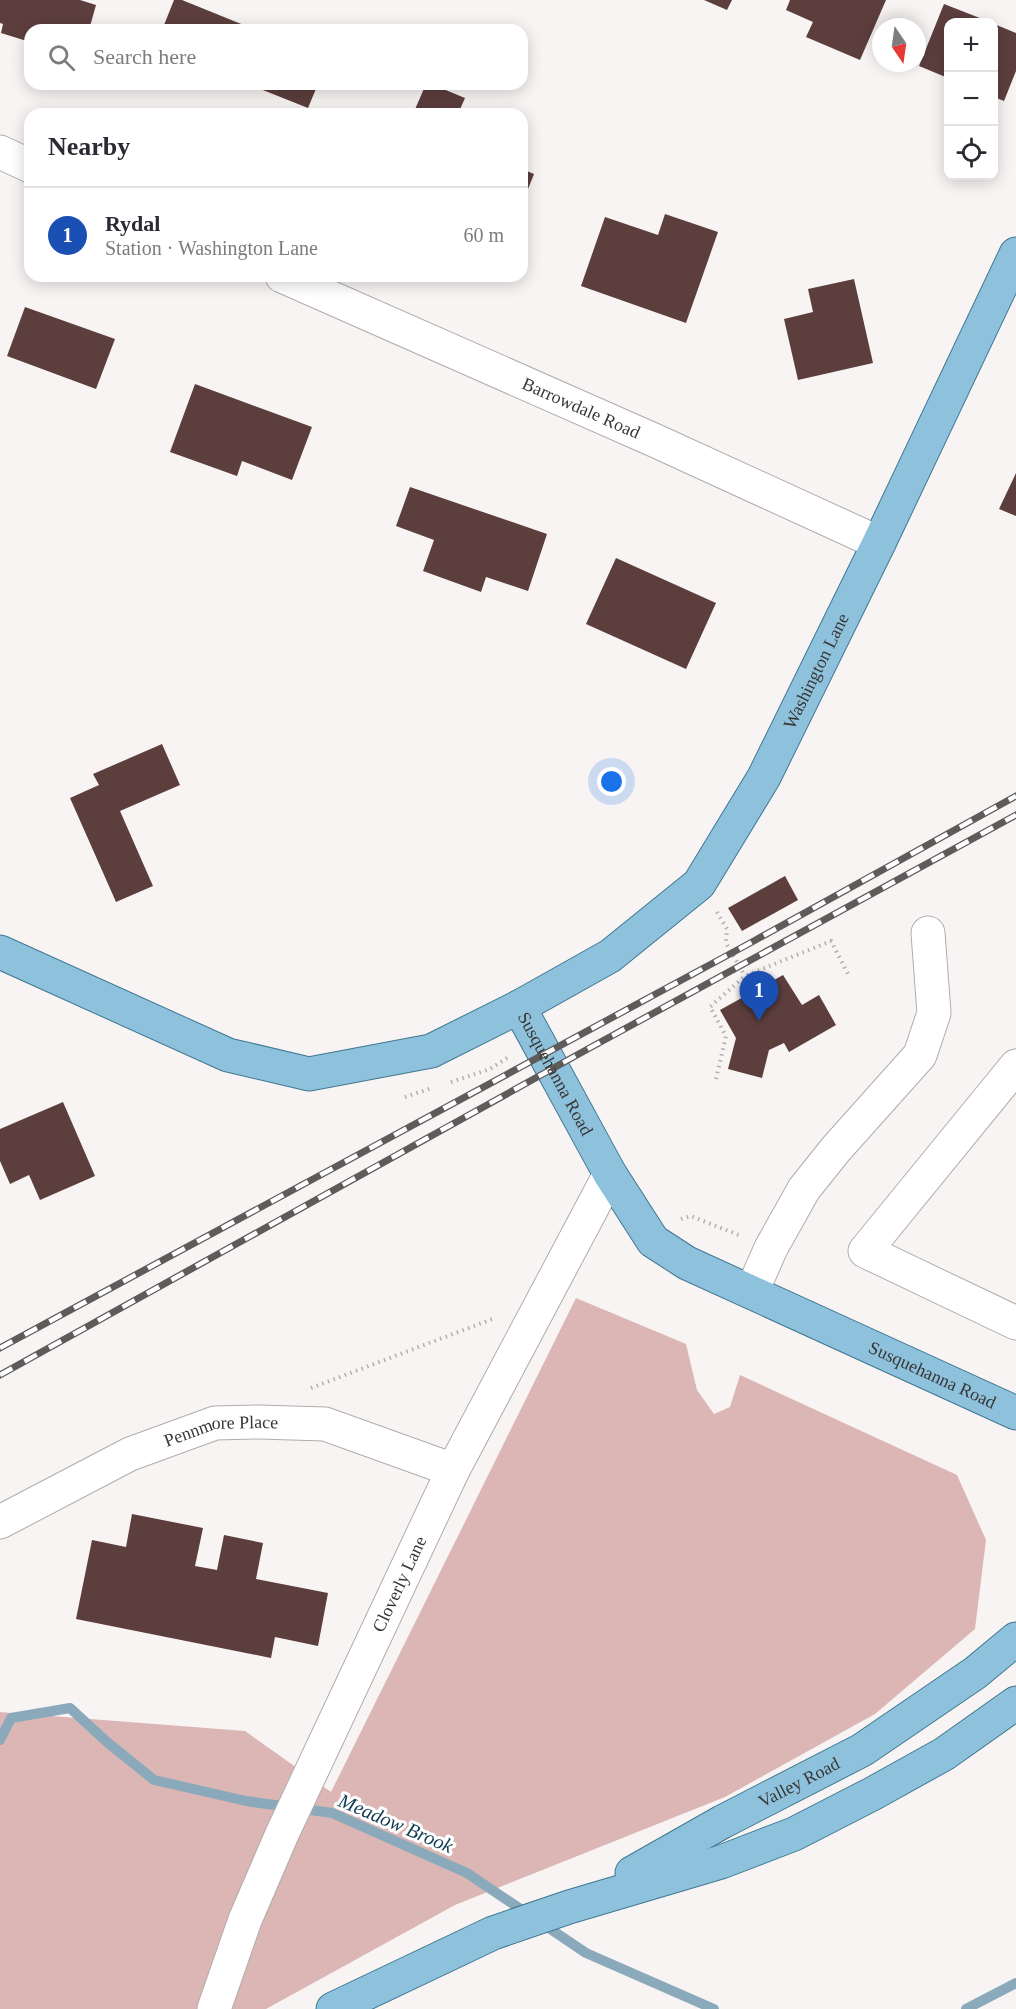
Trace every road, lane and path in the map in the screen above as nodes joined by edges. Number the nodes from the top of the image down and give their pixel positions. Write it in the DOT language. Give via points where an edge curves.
graph roads {
  1 [pos="0,152"];
  2 [pos="24,163"];
  3 [pos="1016,254"];
  4 [pos="296,282"];
  5 [pos="1009,285"];
  6 [pos="879,543"];
  7 [pos="714,906"];
  8 [pos="928,933"];
  9 [pos="0,952"];
  10 [pos="848,974"];
  11 [pos="745,975"];
  12 [pos="519,1007"];
  13 [pos="515,1053"];
  14 [pos="1016,1066"];
  15 [pos="716,1079"];
  16 [pos="447,1083"];
  17 [pos="437,1086"];
  18 [pos="405,1097"];
  19 [pos="610,1174"];
  20 [pos="681,1219"];
  21 [pos="744,1237"];
  22 [pos="752,1291"];
  23 [pos="498,1317"];
  24 [pos="1016,1323"];
  25 [pos="308,1389"];
  26 [pos="1014,1415"];
  27 [pos="453,1470"];
  28 [pos="0,1522"];
  29 [pos="1016,1639"];
  30 [pos="1016,1702"];
  31 [pos="570,1906"];
  32 [pos="214,2009"];
  33 [pos="333,2009"];
  1 -- 2 [label="street"];
  3 -- 5 [label="main road, Washington Lane"];
  4 -- 6 [label="street, Barrowdale Road"];
  5 -- 6 [label="main road, Washington Lane"];
  6 -- 12 [label="main road, Washington Lane" via="764,777 699,884 610,956"];
  7 -- 11 [label="path" via="727,929 726,943"];
  8 -- 22 [label="street" via="934,1013 920,1055 804,1190"];
  9 -- 12 [label="main road, Susquehanna Road" via="228,1055 309,1074 431,1051"];
  10 -- 11 [label="path" via="831,941"];
  11 -- 15 [label="path" via="711,1007 726,1036"];
  12 -- 19 [label="main road, Susquehanna Road"];
  13 -- 16 [label="path" via="490,1069"];
  14 -- 24 [label="street" via="865,1251"];
  17 -- 18 [label="path"];
  19 -- 22 [label="main road, Susquehanna Road" via="653,1241 687,1263"];
  19 -- 27 [label="street, Cloverly Lane"];
  20 -- 21 [label="path" via="691,1216"];
  22 -- 26 [label="main road, Susquehanna Road"];
  23 -- 25 [label="path"];
  27 -- 28 [label="street, Pennmore Place" via="326,1424 215,1423 130,1454"];
  27 -- 32 [label="street, Cloverly Lane" via="282,1834"];
  29 -- 31 [label="main road, Valley Road" via="975,1673 862,1750"];
  30 -- 31 [label="main road, Valley Road" via="944,1754 794,1834 721,1862"];
  31 -- 33 [label="main road, Valley Road" via="494,1933"];
}
